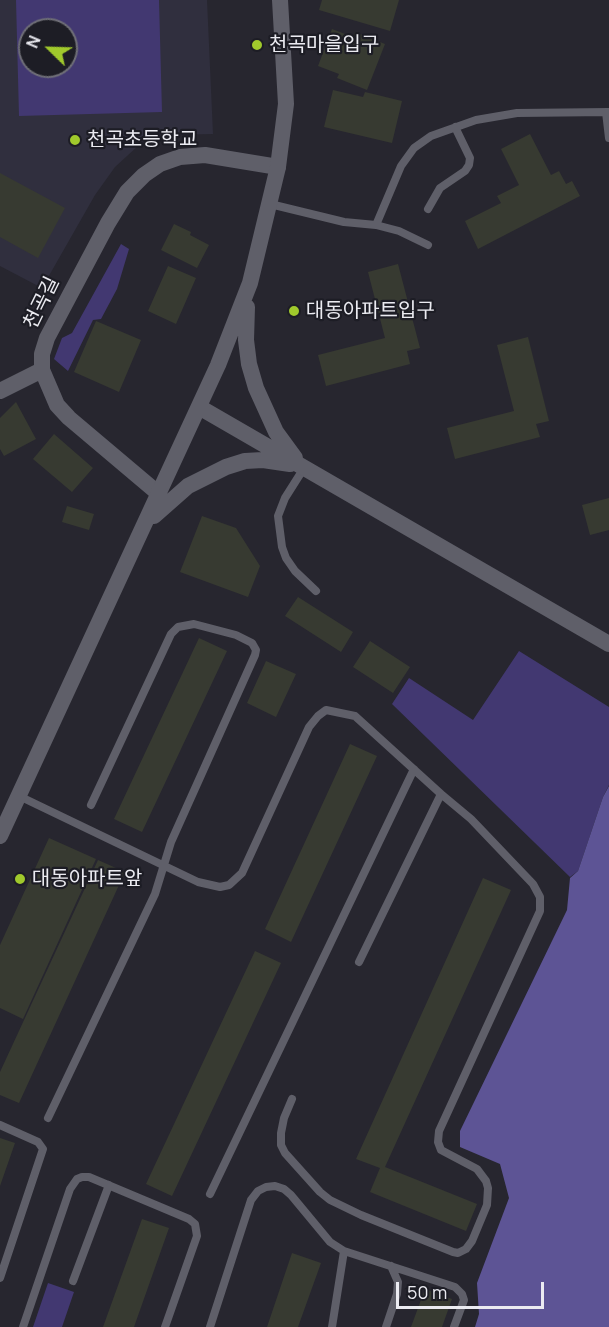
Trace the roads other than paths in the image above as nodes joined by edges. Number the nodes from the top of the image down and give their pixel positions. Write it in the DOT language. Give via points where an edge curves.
graph roads {
  1 [pos="280,0"];
  2 [pos="608,112"];
  3 [pos="455,127"];
  4 [pos="609,138"];
  5 [pos="278,167"];
  6 [pos="270,204"];
  7 [pos="428,209"];
  8 [pos="376,225"];
  9 [pos="428,244"];
  10 [pos="250,283"];
  11 [pos="42,370"];
  12 [pos="0,391"];
  13 [pos="199,406"];
  14 [pos="304,468"];
  15 [pos="159,494"];
  16 [pos="142,531"];
  17 [pos="316,591"];
  18 [pos="609,644"];
  19 [pos="414,769"];
  20 [pos="441,794"];
  21 [pos="19,796"];
  22 [pos="91,806"];
  23 [pos="0,836"];
  24 [pos="164,866"];
  25 [pos="359,962"];
  26 [pos="292,1099"];
  27 [pos="48,1118"];
  28 [pos="0,1125"];
  29 [pos="109,1185"];
  30 [pos="210,1194"];
  31 [pos="344,1251"];
  32 [pos="391,1266"];
  33 [pos="0,1278"];
  34 [pos="73,1281"];
  35 [pos="23,1327"];
  36 [pos="165,1327"];
  37 [pos="210,1327"];
  38 [pos="332,1327"];
  39 [pos="386,1327"];
  40 [pos="454,1327"];
  1 -- 5 [label="street" via="286,104"];
  2 -- 3 [label="lane" via="517,113"];
  2 -- 4 [label="lane"];
  3 -- 7 [label="lane" via="470,158 469,165 440,188"];
  3 -- 8 [label="lane" via="423,140 407,156"];
  5 -- 6 [label="street"];
  5 -- 11 [label="street, 천곡길" via="205,155 180,157 160,164 144,176 127,192 88,260 47,338"];
  6 -- 8 [label="lane" via="344,222"];
  6 -- 10 [label="street"];
  8 -- 9 [label="lane"];
  10 -- 13 [label="street"];
  10 -- 14 [label="street" via="246,313 249,364 276,432"];
  11 -- 12 [label="street"];
  11 -- 15 [label="street" via="57,405 69,418"];
  13 -- 14 [label="street"];
  13 -- 15 [label="street"];
  14 -- 16 [label="street" via="263,460 226,467 188,486"];
  14 -- 17 [label="lane" via="278,516 286,558"];
  14 -- 18 [label="street"];
  15 -- 16 [label="street"];
  16 -- 21 [label="street"];
  19 -- 20 [label="lane"];
  19 -- 24 [label="lane" via="354,716 326,710 309,727 235,881 211,886"];
  19 -- 30 [label="lane"];
  20 -- 25 [label="lane"];
  20 -- 26 [label="lane" via="471,819 533,884 541,903 438,1131 441,1150 477,1169 486,1180 487,1205 472,1241 458,1253 453,1252 330,1200 285,1153 281,1133"];
  21 -- 23 [label="street"];
  21 -- 24 [label="lane"];
  22 -- 24 [label="lane" via="171,634 178,627 194,624 248,640 255,655 171,842"];
  24 -- 27 [label="lane" via="155,894"];
  28 -- 33 [label="lane" via="41,1143 43,1149"];
  29 -- 34 [label="lane"];
  29 -- 35 [label="lane" via="82,1177 73,1185"];
  29 -- 36 [label="lane" via="189,1219 197,1227 198,1236"];
  31 -- 32 [label="lane"];
  31 -- 37 [label="lane" via="330,1242 284,1189 275,1186 258,1191 251,1200"];
  31 -- 38 [label="lane"];
  32 -- 39 [label="lane" via="398,1282"];
  32 -- 40 [label="lane" via="455,1287 464,1300"];
}
